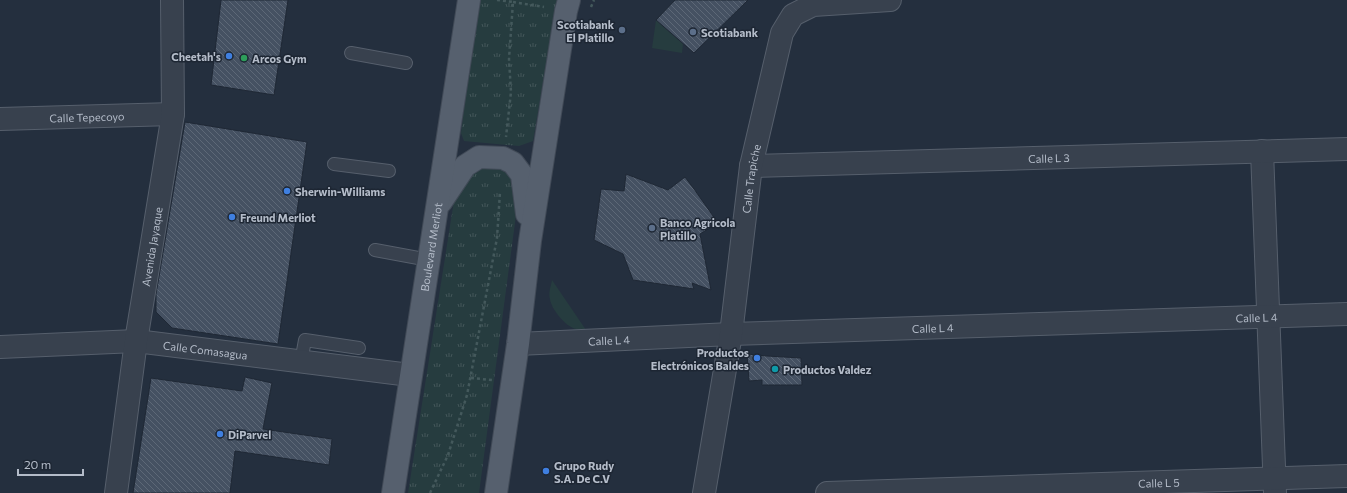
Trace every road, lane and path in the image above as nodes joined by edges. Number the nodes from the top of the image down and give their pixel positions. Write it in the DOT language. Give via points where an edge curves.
graph roads {
  1 [pos="172,0"];
  2 [pos="469,0"];
  3 [pos="497,0"];
  4 [pos="890,0"];
  5 [pos="513,2"];
  6 [pos="568,6"];
  7 [pos="351,54"];
  8 [pos="406,63"];
  9 [pos="173,114"];
  10 [pos="0,119"];
  11 [pos="1347,149"];
  12 [pos="1262,151"];
  13 [pos="503,158"];
  14 [pos="334,164"];
  15 [pos="751,166"];
  16 [pos="389,171"];
  17 [pos="438,208"];
  18 [pos="530,241"];
  19 [pos="375,250"];
  20 [pos="429,260"];
  21 [pos="1347,314"];
  22 [pos="1268,317"];
  23 [pos="731,334"];
  24 [pos="136,341"];
  25 [pos="518,344"];
  26 [pos="0,347"];
  27 [pos="359,348"];
  28 [pos="302,362"];
  29 [pos="410,375"];
  30 [pos="471,378"];
  31 [pos="497,381"];
  32 [pos="1347,476"];
  33 [pos="1275,486"];
  34 [pos="116,493"];
  35 [pos="393,493"];
  36 [pos="430,493"];
  37 [pos="496,493"];
  38 [pos="704,493"];
  39 [pos="826,493"];
  1 -- 9 [label="street, Avenida Jayaque"];
  2 -- 17 [label="main road, Boulevard Merliot"];
  3 -- 5 [label="path"];
  4 -- 15 [label="street, Calle Trapiche" via="813,5 793,15 782,33"];
  5 -- 6 [label="path"];
  5 -- 13 [label="path" via="509,59 511,92"];
  6 -- 18 [label="main road"];
  7 -- 8 [label="lane"];
  9 -- 10 [label="street, Calle Tepecoyo"];
  9 -- 24 [label="street, Avenida Jayaque"];
  11 -- 12 [label="street, Calle L 3"];
  12 -- 15 [label="street, Calle L 3"];
  12 -- 22 [label="street"];
  13 -- 17 [label="main road" via="479,157 465,166"];
  13 -- 18 [label="main road" via="513,163 522,175"];
  13 -- 30 [label="path" via="497,238"];
  14 -- 16 [label="lane"];
  15 -- 23 [label="street, Calle Trapiche"];
  17 -- 20 [label="main road, Boulevard Merliot"];
  18 -- 25 [label="main road"];
  19 -- 20 [label="lane"];
  20 -- 29 [label="main road, Boulevard Merliot"];
  21 -- 22 [label="street, Calle L 4"];
  22 -- 23 [label="street, Calle L 4"];
  22 -- 33 [label="street"];
  23 -- 25 [label="street, Calle L 4"];
  23 -- 38 [label="street, Calle Trapiche"];
  24 -- 26 [label="street, Calle Comasagua"];
  24 -- 28 [label="street, Calle Comasagua"];
  24 -- 34 [label="street, Avenida Jayaque"];
  25 -- 37 [label="main road"];
  27 -- 28 [label="lane" via="305,340"];
  28 -- 29 [label="street, Calle Comasagua"];
  29 -- 35 [label="main road, Boulevard Merliot"];
  30 -- 31 [label="path"];
  30 -- 36 [label="path" via="448,455"];
  32 -- 33 [label="street, Calle L 5"];
  33 -- 39 [label="street, Calle L 5"];
}
